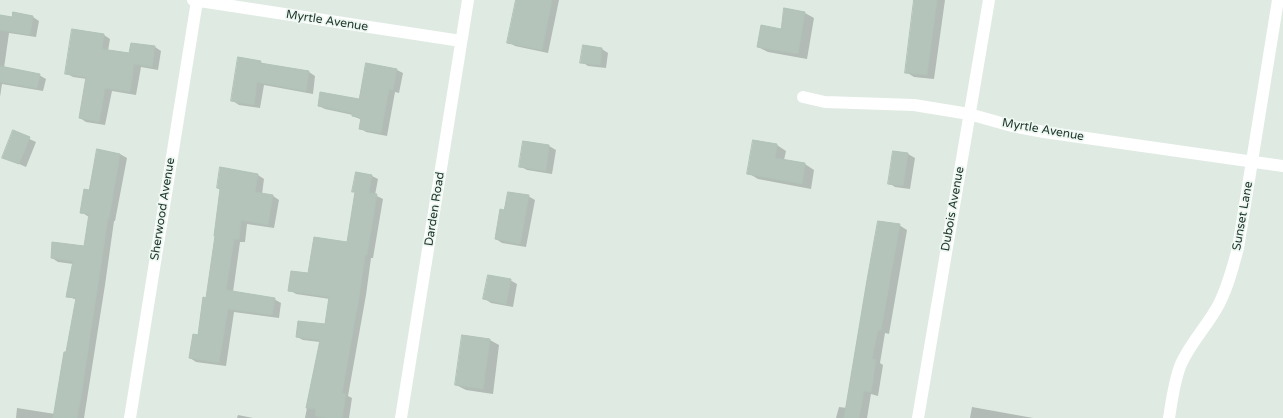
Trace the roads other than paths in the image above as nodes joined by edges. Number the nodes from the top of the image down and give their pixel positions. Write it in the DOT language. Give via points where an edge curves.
graph roads {
  1 [pos="195,0"];
  2 [pos="468,0"];
  3 [pos="989,0"];
  4 [pos="1278,0"];
  5 [pos="461,41"];
  6 [pos="802,97"];
  7 [pos="969,114"];
  8 [pos="1252,161"];
  9 [pos="1283,166"];
  10 [pos="130,418"];
  11 [pos="401,418"];
  12 [pos="918,418"];
  13 [pos="1169,418"];
  1 -- 5 [label="street, Myrtle Avenue"];
  1 -- 10 [label="street, Sherwood Avenue"];
  2 -- 5 [label="street, Darden Road"];
  3 -- 7 [label="street, Dubois Avenue"];
  4 -- 8 [label="street, Sunset Lane"];
  5 -- 11 [label="street, Darden Road"];
  6 -- 7 [label="street, Myrtle Avenue" via="825,102 914,105"];
  7 -- 8 [label="street, Myrtle Avenue" via="1044,132"];
  7 -- 12 [label="street, Dubois Avenue"];
  8 -- 9 [label="street, Myrtle Avenue"];
  8 -- 13 [label="street, Sunset Lane" via="1238,248 1229,280 1219,304 1188,349 1180,366 1174,384"];
}
